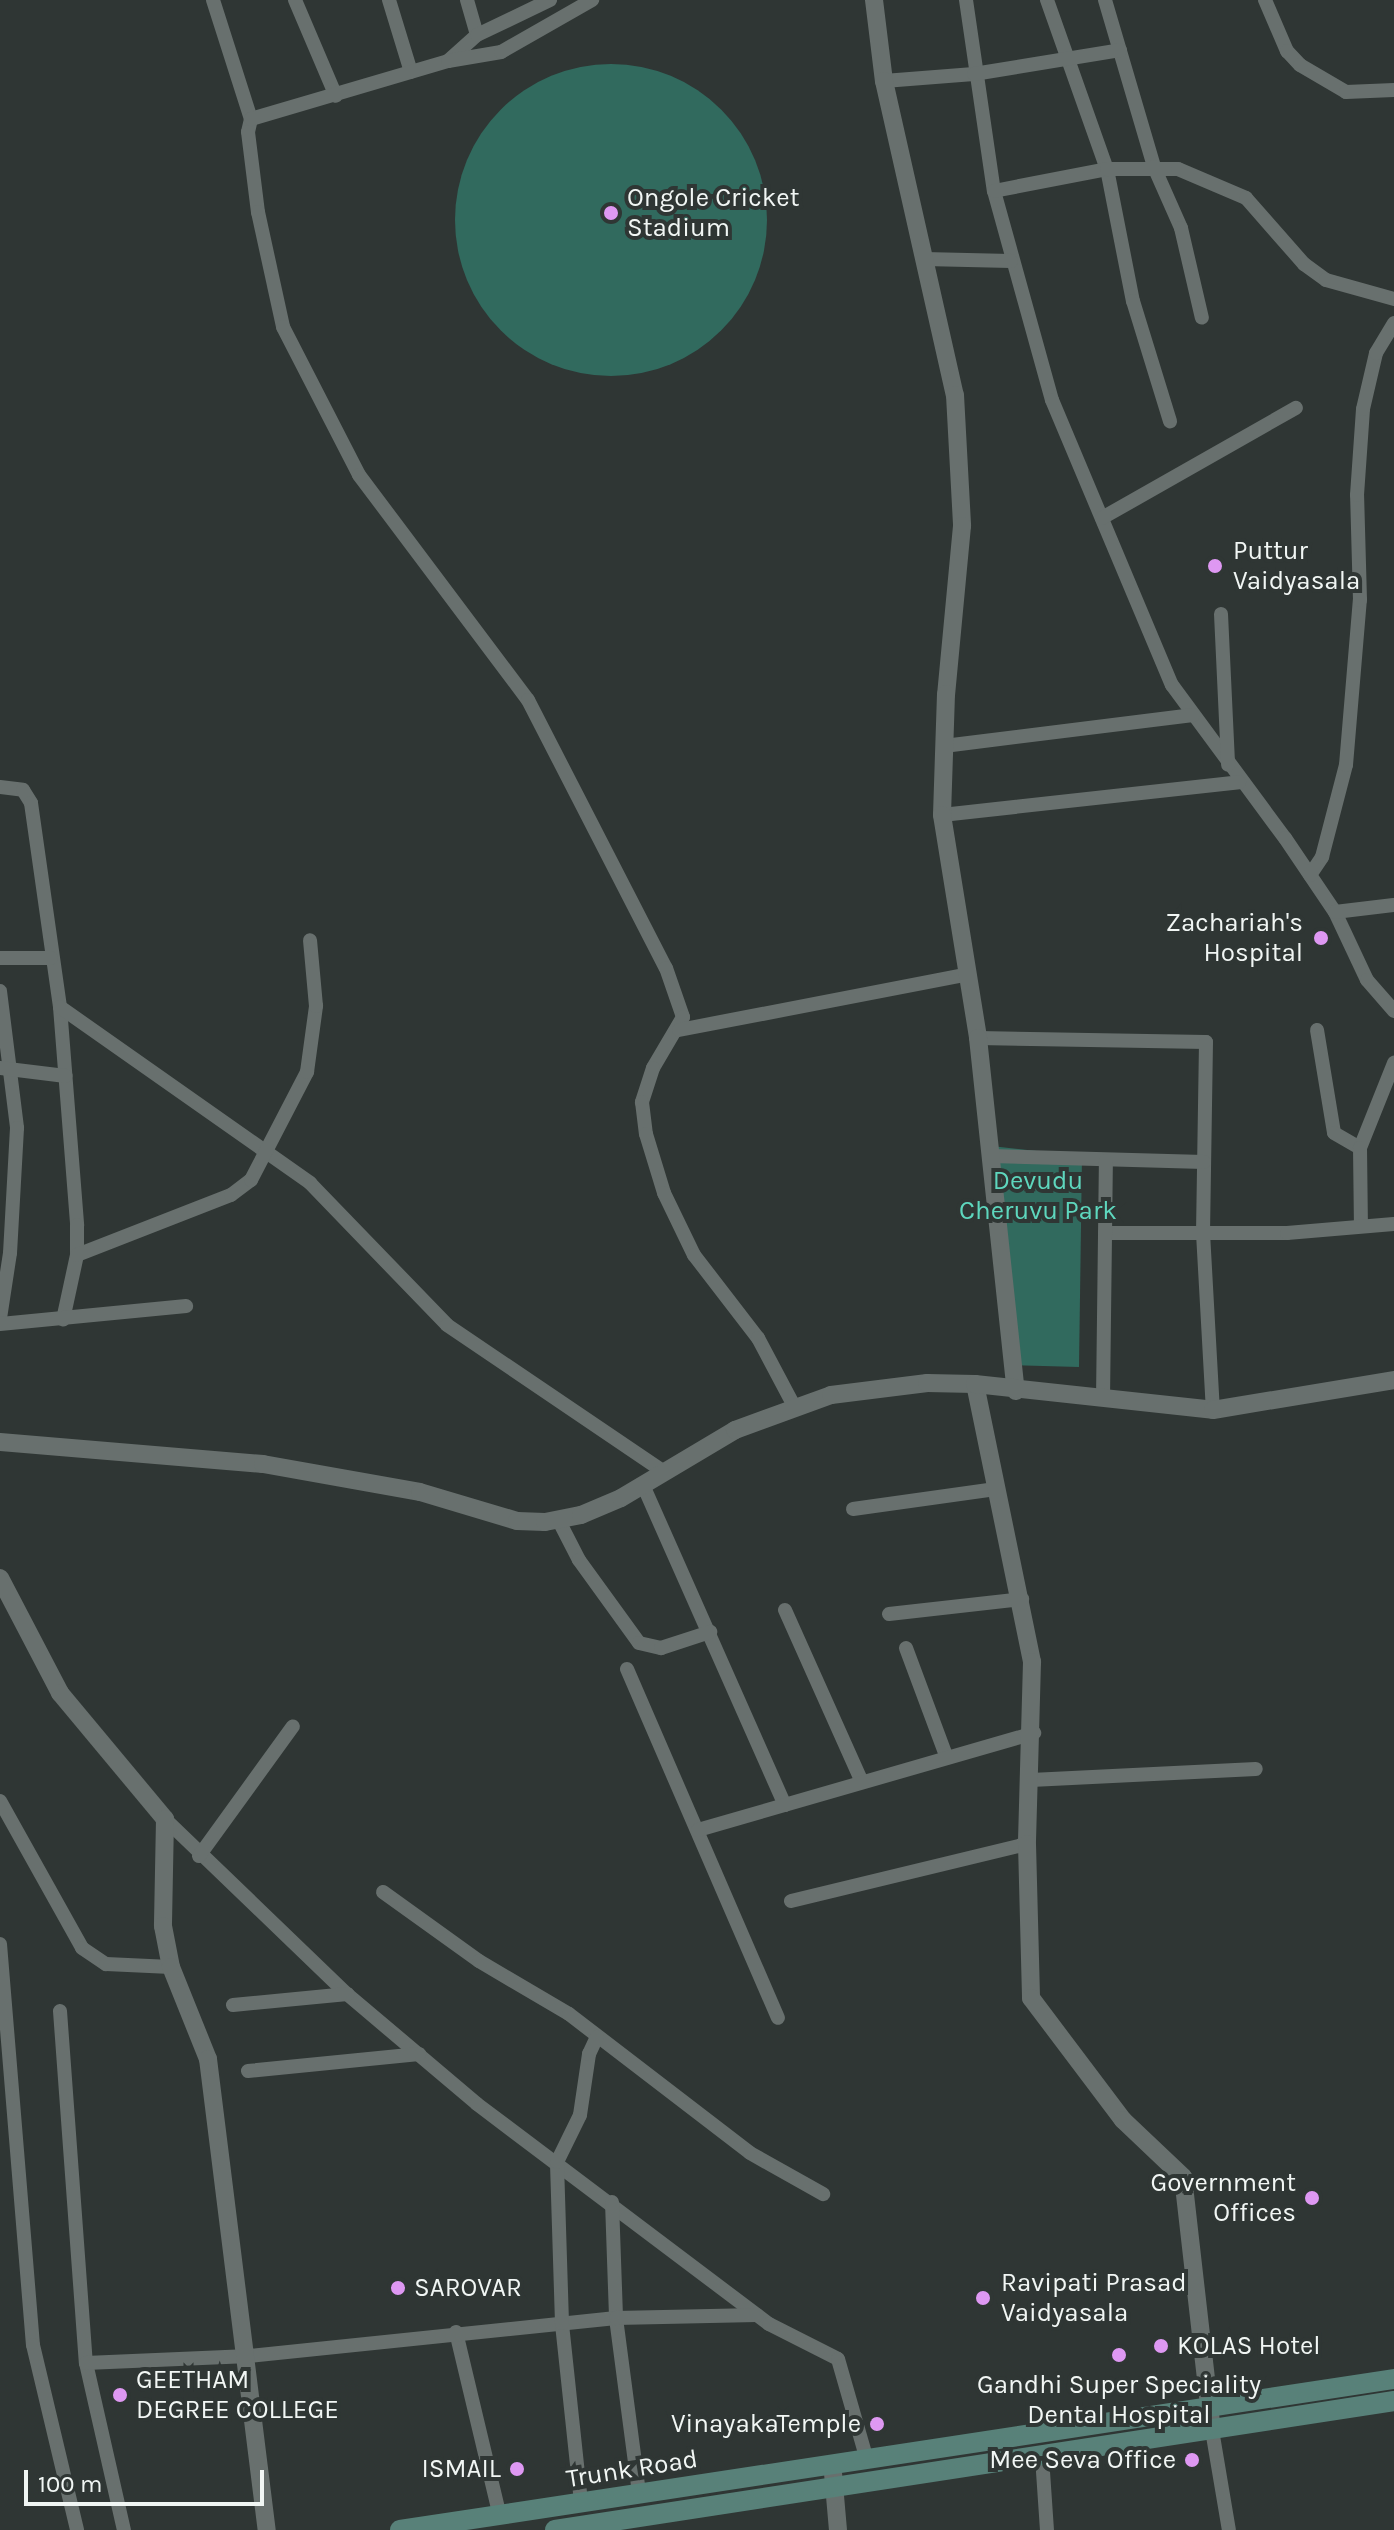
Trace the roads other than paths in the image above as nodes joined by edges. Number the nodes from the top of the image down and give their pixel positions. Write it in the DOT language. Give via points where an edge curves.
graph roads {
  1 [pos="213,0"];
  2 [pos="295,0"];
  3 [pos="389,0"];
  4 [pos="467,0"];
  5 [pos="550,0"];
  6 [pos="592,0"];
  7 [pos="874,0"];
  8 [pos="966,0"];
  9 [pos="1047,0"];
  10 [pos="1105,0"];
  11 [pos="1265,0"];
  12 [pos="477,35"];
  13 [pos="1120,50"];
  14 [pos="1068,60"];
  15 [pos="448,61"];
  16 [pos="411,72"];
  17 [pos="974,74"];
  18 [pos="884,81"];
  19 [pos="1394,90"];
  20 [pos="336,96"];
  21 [pos="251,119"];
  22 [pos="1154,167"];
  23 [pos="1107,169"];
  24 [pos="994,191"];
  25 [pos="924,259"];
  26 [pos="1011,261"];
  27 [pos="1394,299"];
  28 [pos="1202,318"];
  29 [pos="1394,323"];
  30 [pos="1296,408"];
  31 [pos="1170,421"];
  32 [pos="1102,518"];
  33 [pos="1221,614"];
  34 [pos="1193,715"];
  35 [pos="944,746"];
  36 [pos="1228,766"];
  37 [pos="1239,782"];
  38 [pos="0,787"];
  39 [pos="942,815"];
  40 [pos="1310,875"];
  41 [pos="1394,905"];
  42 [pos="1335,912"];
  43 [pos="310,940"];
  44 [pos="0,958"];
  45 [pos="51,958"];
  46 [pos="965,975"];
  47 [pos="0,991"];
  48 [pos="60,1007"];
  49 [pos="1394,1011"];
  50 [pos="679,1030"];
  51 [pos="1317,1030"];
  52 [pos="978,1038"];
  53 [pos="1394,1063"];
  54 [pos="6,1068"];
  55 [pos="66,1076"];
  56 [pos="1360,1148"];
  57 [pos="264,1152"];
  58 [pos="991,1156"];
  59 [pos="1106,1161"];
  60 [pos="1204,1162"];
  61 [pos="1394,1224"];
  62 [pos="1361,1226"];
  63 [pos="1105,1233"];
  64 [pos="1203,1233"];
  65 [pos="77,1255"];
  66 [pos="186,1306"];
  67 [pos="0,1318"];
  68 [pos="63,1320"];
  69 [pos="0,1324"];
  70 [pos="1394,1380"];
  71 [pos="975,1384"];
  72 [pos="1016,1391"];
  73 [pos="1103,1399"];
  74 [pos="794,1406"];
  75 [pos="1213,1410"];
  76 [pos="0,1442"];
  77 [pos="664,1472"];
  78 [pos="643,1485"];
  79 [pos="996,1489"];
  80 [pos="853,1509"];
  81 [pos="559,1521"];
  82 [pos="0,1578"];
  83 [pos="1022,1599"];
  84 [pos="785,1610"];
  85 [pos="889,1614"];
  86 [pos="710,1632"];
  87 [pos="906,1648"];
  88 [pos="627,1669"];
  89 [pos="293,1726"];
  90 [pos="1034,1733"];
  91 [pos="947,1758"];
  92 [pos="1256,1769"];
  93 [pos="1031,1780"];
  94 [pos="862,1782"];
  95 [pos="0,1801"];
  96 [pos="785,1805"];
  97 [pos="165,1819"];
  98 [pos="698,1830"];
  99 [pos="1027,1844"];
  100 [pos="199,1856"];
  101 [pos="383,1892"];
  102 [pos="791,1901"];
  103 [pos="0,1944"];
  104 [pos="171,1967"];
  105 [pos="347,1994"];
  106 [pos="233,2005"];
  107 [pos="60,2011"];
  108 [pos="778,2018"];
  109 [pos="597,2037"];
  110 [pos="419,2054"];
  111 [pos="248,2071"];
  112 [pos="557,2162"];
  113 [pos="823,2194"];
  114 [pos="612,2202"];
  115 [pos="757,2315"];
  116 [pos="616,2318"];
  117 [pos="562,2323"];
  118 [pos="456,2332"];
  119 [pos="249,2356"];
  120 [pos="86,2363"];
  121 [pos="1394,2379"];
  122 [pos="1394,2401"];
  123 [pos="1208,2408"];
  124 [pos="1212,2430"];
  125 [pos="1042,2457"];
  126 [pos="867,2460"];
  127 [pos="831,2466"];
  128 [pos="837,2490"];
  129 [pos="639,2493"];
  130 [pos="581,2502"];
  131 [pos="500,2517"];
  132 [pos="77,2530"];
  133 [pos="124,2530"];
  134 [pos="267,2530"];
  135 [pos="400,2530"];
  136 [pos="555,2530"];
  137 [pos="838,2530"];
  138 [pos="1047,2530"];
  139 [pos="1229,2530"];
  1 -- 21 [label="street"];
  2 -- 20 [label="street"];
  3 -- 16 [label="street"];
  4 -- 12 [label="street"];
  5 -- 12 [label="street"];
  6 -- 15 [label="street" via="521,43"];
  7 -- 18 [label="street"];
  8 -- 17 [label="street"];
  9 -- 14 [label="street"];
  10 -- 13 [label="street"];
  11 -- 19 [label="street" via="1280,39 1300,65 1346,92"];
  12 -- 15 [label="street"];
  13 -- 14 [label="street"];
  13 -- 22 [label="street"];
  14 -- 17 [label="street"];
  14 -- 23 [label="street"];
  15 -- 16 [label="street"];
  16 -- 20 [label="street"];
  17 -- 18 [label="street"];
  17 -- 24 [label="street"];
  18 -- 25 [label="street"];
  20 -- 21 [label="street"];
  21 -- 50 [label="street" via="258,212 283,327 314,395 359,475 528,700 681,1001"];
  22 -- 23 [label="street"];
  22 -- 27 [label="street" via="1188,172 1246,198 1304,264 1326,280"];
  22 -- 28 [label="street" via="1181,228"];
  23 -- 24 [label="street"];
  23 -- 31 [label="street" via="1133,301"];
  24 -- 26 [label="street"];
  25 -- 26 [label="street"];
  25 -- 35 [label="street" via="955,395 962,526"];
  26 -- 32 [label="street" via="1052,400"];
  29 -- 40 [label="street" via="1376,353 1363,409 1357,495 1360,600 1346,765 1322,857"];
  30 -- 32 [label="street"];
  32 -- 34 [label="street" via="1172,685"];
  33 -- 36 [label="street"];
  34 -- 35 [label="street"];
  34 -- 36 [label="street"];
  35 -- 39 [label="street"];
  36 -- 37 [label="street"];
  37 -- 39 [label="street"];
  37 -- 40 [label="street"];
  38 -- 45 [label="street" via="23,790 31,803"];
  39 -- 46 [label="street"];
  40 -- 42 [label="street"];
  41 -- 42 [label="street"];
  42 -- 49 [label="street" via="1367,980"];
  43 -- 57 [label="street" via="316,1006 307,1072"];
  44 -- 45 [label="street"];
  45 -- 48 [label="street"];
  46 -- 50 [label="street"];
  46 -- 52 [label="street"];
  47 -- 54 [label="street"];
  48 -- 55 [label="street"];
  48 -- 57 [label="street"];
  50 -- 74 [label="street" via="653,1068 642,1102 664,1193 694,1255 758,1338"];
  51 -- 56 [label="street" via="1334,1133"];
  52 -- 58 [label="street"];
  52 -- 60 [label="street" via="1206,1042"];
  53 -- 56 [label="street"];
  54 -- 55 [label="street"];
  54 -- 67 [label="street" via="15,1191"];
  55 -- 65 [label="street"];
  56 -- 62 [label="street"];
  57 -- 65 [label="street" via="251,1180 231,1195"];
  57 -- 77 [label="street" via="340,1209 447,1325"];
  58 -- 59 [label="street"];
  58 -- 72 [label="street"];
  59 -- 60 [label="street"];
  59 -- 63 [label="street"];
  60 -- 64 [label="street"];
  61 -- 62 [label="street"];
  62 -- 64 [label="street"];
  63 -- 64 [label="street"];
  63 -- 73 [label="street"];
  64 -- 75 [label="street"];
  65 -- 68 [label="street"];
  66 -- 68 [label="street"];
  68 -- 69 [label="street"];
  70 -- 75 [label="street"];
  71 -- 72 [label="street"];
  71 -- 74 [label="street" via="888,1387"];
  71 -- 79 [label="street"];
  72 -- 73 [label="street"];
  73 -- 75 [label="street"];
  74 -- 77 [label="street" via="735,1430"];
  76 -- 81 [label="street" via="263,1464 457,1500 517,1521"];
  77 -- 78 [label="street"];
  78 -- 81 [label="street"];
  78 -- 86 [label="street"];
  79 -- 80 [label="street"];
  79 -- 83 [label="street"];
  81 -- 86 [label="street" via="579,1560 639,1643 661,1648"];
  82 -- 97 [label="street" via="60,1693"];
  83 -- 85 [label="street"];
  83 -- 90 [label="street" via="1032,1662"];
  84 -- 94 [label="street"];
  86 -- 96 [label="street"];
  87 -- 91 [label="street"];
  88 -- 98 [label="street"];
  89 -- 100 [label="street"];
  90 -- 91 [label="street"];
  90 -- 93 [label="street"];
  91 -- 94 [label="street"];
  92 -- 93 [label="street"];
  93 -- 99 [label="street"];
  94 -- 96 [label="street"];
  95 -- 104 [label="street" via="82,1948 106,1964"];
  96 -- 98 [label="street"];
  97 -- 100 [label="street"];
  97 -- 104 [label="street" via="163,1926"];
  98 -- 108 [label="street"];
  99 -- 102 [label="street"];
  99 -- 123 [label="street" via="1031,1998 1123,2120 1183,2177"];
  100 -- 105 [label="street"];
  101 -- 109 [label="street"];
  103 -- 132 [label="street" via="33,2345"];
  104 -- 119 [label="street" via="208,2059 229,2256"];
  105 -- 106 [label="street"];
  105 -- 110 [label="street"];
  107 -- 120 [label="street"];
  109 -- 112 [label="street" via="589,2054 580,2115"];
  109 -- 113 [label="street" via="671,2087 750,2153"];
  110 -- 111 [label="street"];
  110 -- 112 [label="street"];
  112 -- 114 [label="street"];
  112 -- 117 [label="street"];
  114 -- 115 [label="street"];
  114 -- 116 [label="street"];
  115 -- 116 [label="street"];
  115 -- 126 [label="street" via="838,2359"];
  116 -- 117 [label="street"];
  116 -- 129 [label="street"];
  117 -- 118 [label="street"];
  117 -- 130 [label="street"];
  118 -- 119 [label="street"];
  118 -- 131 [label="street"];
  119 -- 120 [label="street"];
  119 -- 134 [label="street"];
  120 -- 133 [label="street"];
  121 -- 123 [label="main road, Trunk Road"];
  122 -- 124 [label="main road"];
  123 -- 124 [label="street"];
  123 -- 126 [label="main road, Trunk Road"];
  124 -- 125 [label="main road"];
  124 -- 139 [label="street"];
  125 -- 128 [label="main road"];
  125 -- 138 [label="street"];
  126 -- 127 [label="main road, Trunk Road"];
  127 -- 128 [label="street"];
  127 -- 129 [label="main road, Trunk Road"];
  128 -- 136 [label="main road"];
  128 -- 137 [label="street"];
  129 -- 130 [label="main road, Trunk Road"];
  130 -- 131 [label="main road, Trunk Road"];
  131 -- 135 [label="main road, Trunk Road"];
}
